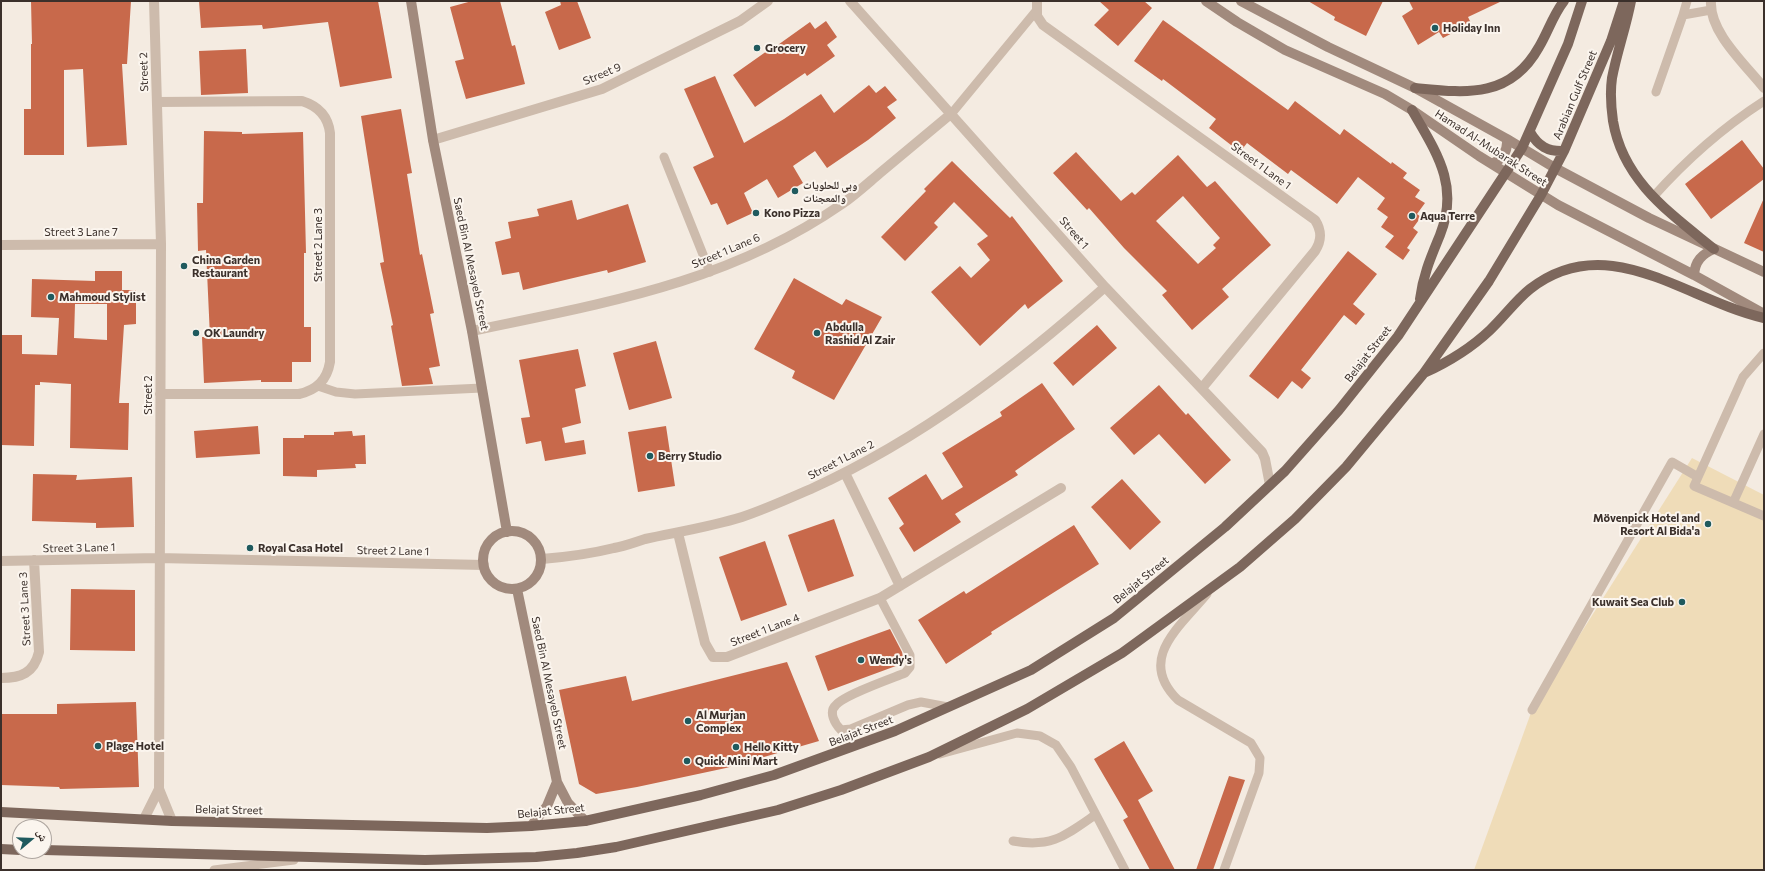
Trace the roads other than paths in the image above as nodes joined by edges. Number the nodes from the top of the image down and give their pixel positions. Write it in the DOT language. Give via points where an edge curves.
graph roads {
  1 [pos="154,1"];
  2 [pos="410,1"];
  3 [pos="768,1"];
  4 [pos="850,1"];
  5 [pos="1206,1"];
  6 [pos="1564,1"];
  7 [pos="1582,1"];
  8 [pos="1624,1"];
  9 [pos="1630,1"];
  10 [pos="1687,1"];
  11 [pos="1244,2"];
  12 [pos="1036,6"];
  13 [pos="1711,6"];
  14 [pos="1683,15"];
  15 [pos="1415,88"];
  16 [pos="1764,88"];
  17 [pos="1656,92"];
  18 [pos="1764,101"];
  19 [pos="157,102"];
  20 [pos="1412,110"];
  21 [pos="952,113"];
  22 [pos="1530,132"];
  23 [pos="1507,139"];
  24 [pos="433,140"];
  25 [pos="1522,148"];
  26 [pos="1564,151"];
  27 [pos="664,157"];
  28 [pos="1492,164"];
  29 [pos="1555,168"];
  30 [pos="1506,173"];
  31 [pos="1541,195"];
  32 [pos="1653,197"];
  33 [pos="161,244"];
  34 [pos="1,245"];
  35 [pos="1714,249"];
  36 [pos="710,272"];
  37 [pos="1764,272"];
  38 [pos="1694,275"];
  39 [pos="1105,287"];
  40 [pos="1420,301"];
  41 [pos="1764,314"];
  42 [pos="1764,318"];
  43 [pos="472,331"];
  44 [pos="1764,353"];
  45 [pos="1424,373"];
  46 [pos="318,386"];
  47 [pos="482,388"];
  48 [pos="1202,388"];
  49 [pos="160,394"];
  50 [pos="1764,434"];
  51 [pos="845,473"];
  52 [pos="1698,478"];
  53 [pos="1270,485"];
  54 [pos="1061,488"];
  55 [pos="1733,503"];
  56 [pos="1764,516"];
  57 [pos="507,532"];
  58 [pos="678,533"];
  59 [pos="158,558"];
  60 [pos="34,560"];
  61 [pos="542,560"];
  62 [pos="1,561"];
  63 [pos="484,565"];
  64 [pos="900,586"];
  65 [pos="517,589"];
  66 [pos="1211,589"];
  67 [pos="880,598"];
  68 [pos="1,678"];
  69 [pos="948,707"];
  70 [pos="1532,710"];
  71 [pos="929,757"];
  72 [pos="557,782"];
  73 [pos="159,789"];
  74 [pos="1,812"];
  75 [pos="1095,815"];
  76 [pos="144,819"];
  77 [pos="585,820"];
  78 [pos="172,821"];
  79 [pos="531,826"];
  80 [pos="1013,841"];
  81 [pos="1,849"];
  82 [pos="12,850"];
  83 [pos="52,850"];
  84 [pos="314,857"];
  85 [pos="214,870"];
  86 [pos="1125,870"];
  87 [pos="1224,870"];
  1 -- 19 [label="street, Street 2"];
  2 -- 24 [label="street, Saed Bin Al Mesayeb Street"];
  3 -- 24 [label="street, Street 9" via="740,21 602,89"];
  4 -- 21 [label="street, Street 1"];
  5 -- 20 [label="street, Hamad Al-Mubarak Street" via="1285,50 1364,84"];
  6 -- 15 [label="main road" via="1526,66 1507,80 1473,92"];
  7 -- 22 [label="main road" via="1568,44"];
  8 -- 26 [label="main road, Arabian Gulf Street" via="1611,41"];
  9 -- 32 [label="main road" via="1612,78 1612,112 1619,144 1626,160 1633,173"];
  10 -- 14 [label="lane"];
  11 -- 15 [label="street, Hamad Al-Mubarak Street" via="1328,47"];
  12 -- 21 [label="lane"];
  12 -- 48 [label="street, Street 1 Lane 1" via="1039,21 1043,25 1315,220 1319,226 1320,239 1315,251"];
  13 -- 14 [label="lane"];
  13 -- 16 [label="street" via="1719,32"];
  14 -- 17 [label="lane"];
  15 -- 23 [label="street, Hamad Al-Mubarak Street"];
  18 -- 32 [label="lane" via="1707,142"];
  19 -- 33 [label="street, Street 2"];
  19 -- 46 [label="street, Street 2 Lane 3" via="302,101 317,108 327,119 330,132 330,362 326,375"];
  20 -- 28 [label="street, Hamad Al-Mubarak Street"];
  20 -- 40 [label="main road" via="1437,153 1447,192 1444,221 1425,270"];
  21 -- 36 [label="street, Street 1 Lane 6" via="843,204 786,238"];
  21 -- 39 [label="street, Street 1"];
  22 -- 25 [label="main road"];
  22 -- 26 [label="main road" via="1543,148"];
  23 -- 25 [label="street, Hamad Al-Mubarak Street"];
  23 -- 28 [label="street" via="1506,151"];
  24 -- 43 [label="street, Saed Bin Al Mesayeb Street"];
  25 -- 29 [label="street, Hamad Al-Mubarak Street"];
  25 -- 30 [label="main road"];
  26 -- 29 [label="main road, Arabian Gulf Street"];
  27 -- 36 [label="lane"];
  28 -- 30 [label="street, Hamad Al-Mubarak Street"];
  29 -- 31 [label="main road, Arabian Gulf Street"];
  29 -- 35 [label="street, Hamad Al-Mubarak Street"];
  30 -- 31 [label="street, Hamad Al-Mubarak Street"];
  30 -- 40 [label="main road, Belajat Street"];
  31 -- 38 [label="street, Hamad Al-Mubarak Street"];
  31 -- 45 [label="main road" via="1489,281"];
  32 -- 35 [label="main road"];
  33 -- 34 [label="street, Street 3 Lane 7"];
  33 -- 49 [label="street, Street 2"];
  35 -- 37 [label="street, Hamad Al-Mubarak Street"];
  35 -- 38 [label="street" via="1707,251 1698,261"];
  36 -- 43 [label="street, Street 1 Lane 6" via="636,296"];
  38 -- 41 [label="street, Hamad Al-Mubarak Street"];
  39 -- 48 [label="street, Street 1"];
  39 -- 51 [label="street, Street 1 Lane 2" via="1008,370 902,442"];
  40 -- 53 [label="main road, Belajat Street" via="1398,336 1339,410"];
  42 -- 45 [label="main road" via="1718,303 1638,271 1613,265 1587,265 1562,271 1538,283 1475,343"];
  43 -- 47 [label="street, Saed Bin Al Mesayeb Street"];
  44 -- 52 [label="lane" via="1743,376"];
  45 -- 66 [label="main road" via="1321,494 1268,544"];
  46 -- 47 [label="lane" via="336,392 355,394"];
  46 -- 49 [label="street" via="299,394"];
  47 -- 57 [label="street, Saed Bin Al Mesayeb Street"];
  48 -- 53 [label="street, Street 1" via="1262,452"];
  49 -- 59 [label="street, Street 2"];
  50 -- 55 [label="lane"];
  51 -- 58 [label="street, Street 1 Lane 2" via="742,517"];
  51 -- 64 [label="street"];
  52 -- 55 [label="lane" via="1694,486"];
  52 -- 70 [label="lane" via="1672,462"];
  53 -- 69 [label="main road, Belajat Street" via="1225,526 1114,618 1031,670"];
  54 -- 64 [label="street, Street 1 Lane 4"];
  55 -- 56 [label="lane"];
  57 -- 61 [label="street" via="520,532 531,538"];
  57 -- 63 [label="street" via="500,534 489,544 485,550"];
  58 -- 61 [label="street, Street 1 Lane 2" via="594,552"];
  58 -- 67 [label="street, Street 1 Lane 4" via="705,643 713,657 727,657"];
  59 -- 60 [label="street, Street 3 Lane 1"];
  59 -- 63 [label="street, Street 2 Lane 1"];
  59 -- 73 [label="street, Street 2"];
  60 -- 62 [label="street, Street 3 Lane 1"];
  60 -- 68 [label="street, Street 3 Lane 3" via="39,652 34,666 23,675 16,678"];
  61 -- 65 [label="street" via="535,579 525,587"];
  63 -- 65 [label="street" via="495,584 510,590"];
  64 -- 67 [label="street, Street 1 Lane 4"];
  65 -- 72 [label="street, Saed Bin Al Mesayeb Street"];
  66 -- 71 [label="main road" via="1135,644 1075,682 1027,709"];
  66 -- 87 [label="lane" via="1165,645 1160,663 1168,691 1178,700 1251,743 1260,758 1259,773"];
  67 -- 69 [label="lane" via="910,655 910,667 905,673 835,705 835,723 841,730 851,729 920,702"];
  69 -- 77 [label="main road, Belajat Street" via="895,731 774,775 687,799"];
  71 -- 75 [label="lane" via="1017,734 1040,736 1056,745 1071,767"];
  71 -- 84 [label="main road" via="778,810 616,847 536,857 480,859 385,860"];
  72 -- 77 [label="street, Saed Bin Al Mesayeb Street" via="568,803"];
  72 -- 79 [label="street" via="547,806"];
  73 -- 76 [label="street, Street 2"];
  73 -- 78 [label="street, Street 2"];
  74 -- 76 [label="main road, Belajat Street"];
  75 -- 80 [label="lane" via="1055,840 1034,843"];
  75 -- 86 [label="lane"];
  76 -- 78 [label="main road, Belajat Street"];
  77 -- 79 [label="main road, Belajat Street"];
  78 -- 79 [label="main road, Belajat Street" via="487,828"];
  81 -- 82 [label="main road"];
  83 -- 84 [label="main road"];
  84 -- 85 [label="lane"];
}
